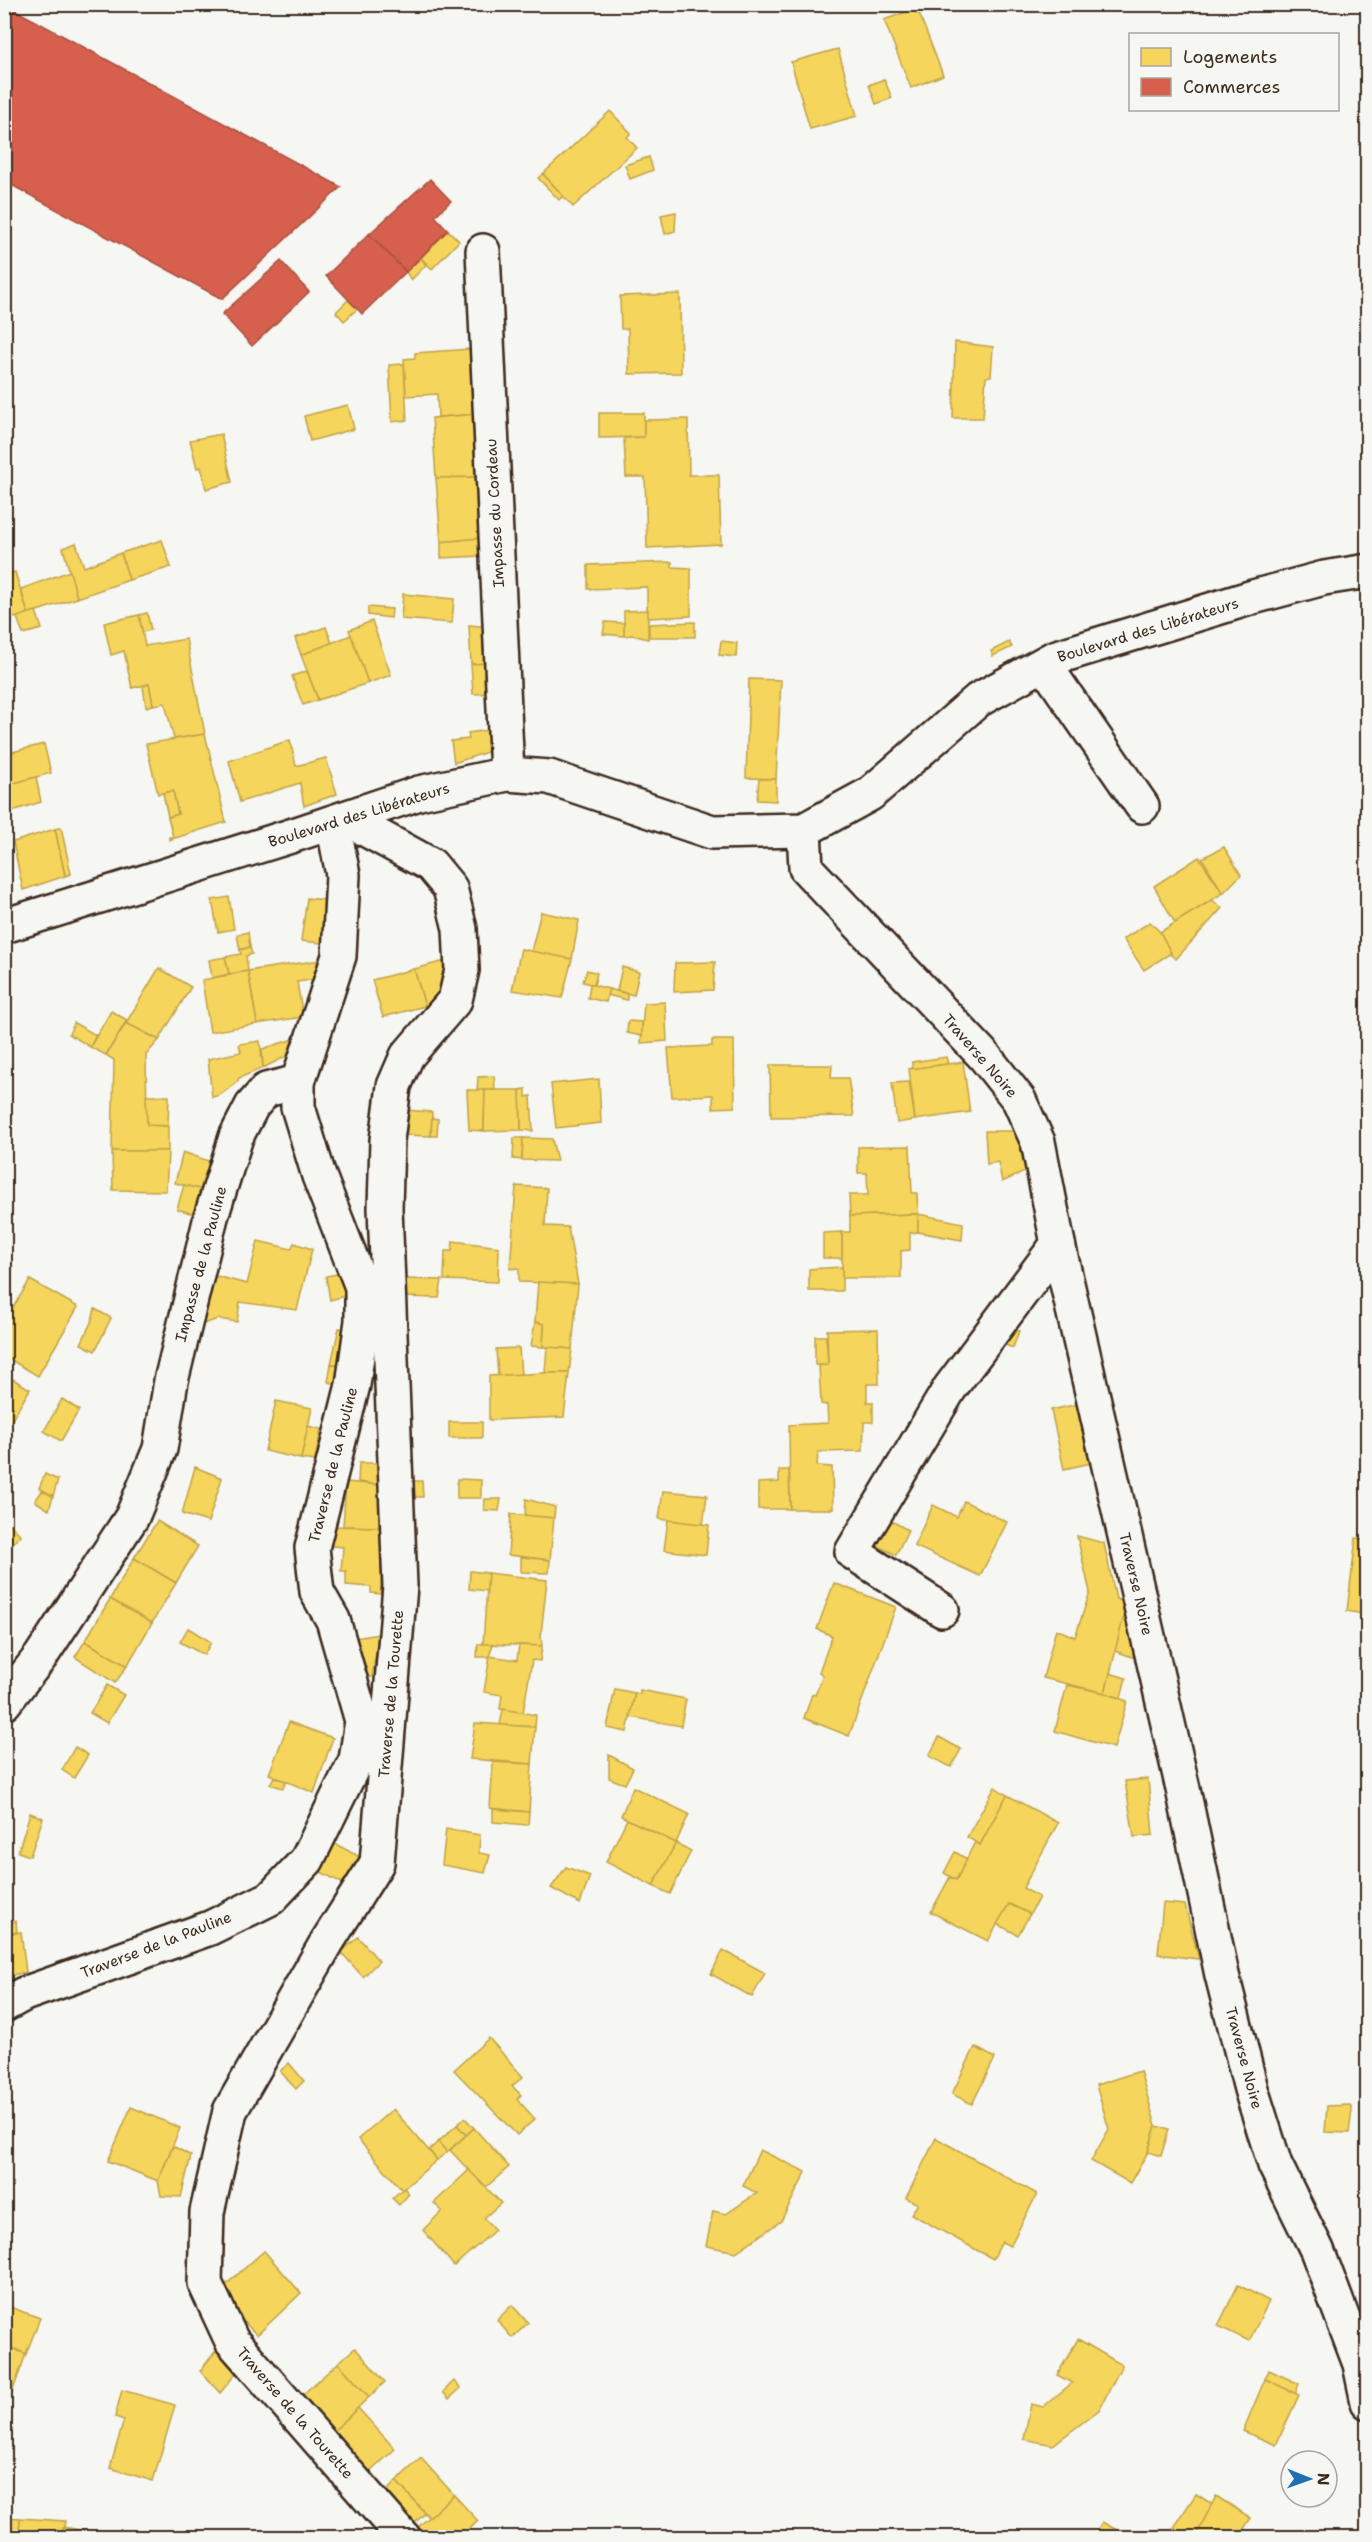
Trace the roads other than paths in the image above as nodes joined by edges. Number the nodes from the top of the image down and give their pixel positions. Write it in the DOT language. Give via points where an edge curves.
graph roads {
  1 [pos="483,251"];
  2 [pos="1368,572"];
  3 [pos="1044,664"];
  4 [pos="507,774"];
  5 [pos="1142,807"];
  6 [pos="339,820"];
  7 [pos="804,830"];
  8 [pos="4,926"];
  9 [pos="298,1082"];
  10 [pos="1058,1244"];
  11 [pos="942,1610"];
  12 [pos="4,1703"];
  13 [pos="4,2005"];
  14 [pos="1368,2402"];
  15 [pos="404,2538"];
  1 -- 4 [label="street, Impasse du Cordeau"];
  2 -- 3 [label="street, Boulevard des Libérateurs" via="1324,578 1253,597"];
  3 -- 5 [label="street"];
  3 -- 7 [label="street, Boulevard des Libérateurs" via="978,700 870,794"];
  4 -- 6 [label="street, Boulevard des Libérateurs" via="419,793"];
  4 -- 7 [label="street, Boulevard des Libérateurs" via="549,777 712,832"];
  6 -- 8 [label="street, Boulevard des Libérateurs"];
  6 -- 9 [label="street" via="343,875 339,956"];
  6 -- 15 [label="street, Traverse de la Tourette" via="431,865 450,888 460,929 462,970 455,1000 407,1056 394,1086 387,1140 385,1208 400,1586 377,1863 230,2111 207,2212 205,2283 232,2341"];
  7 -- 10 [label="street, Traverse Noire" via="806,868 985,1057 1019,1100 1038,1142"];
  9 -- 12 [label="street, Impasse de la Pauline" via="266,1090 252,1106 236,1137 211,1217 171,1381 160,1449 132,1517 40,1656"];
  9 -- 13 [label="street, Traverse de la Pauline" via="298,1107 319,1176 362,1287 362,1321 353,1384 312,1548 317,1592 333,1620 362,1721 356,1760 307,1860 271,1898 210,1928 24,1994"];
  10 -- 11 [label="street" via="950,1388 852,1552"];
  10 -- 14 [label="street, Traverse Noire" via="1251,2089 1275,2165 1317,2250 1360,2364"];
}
